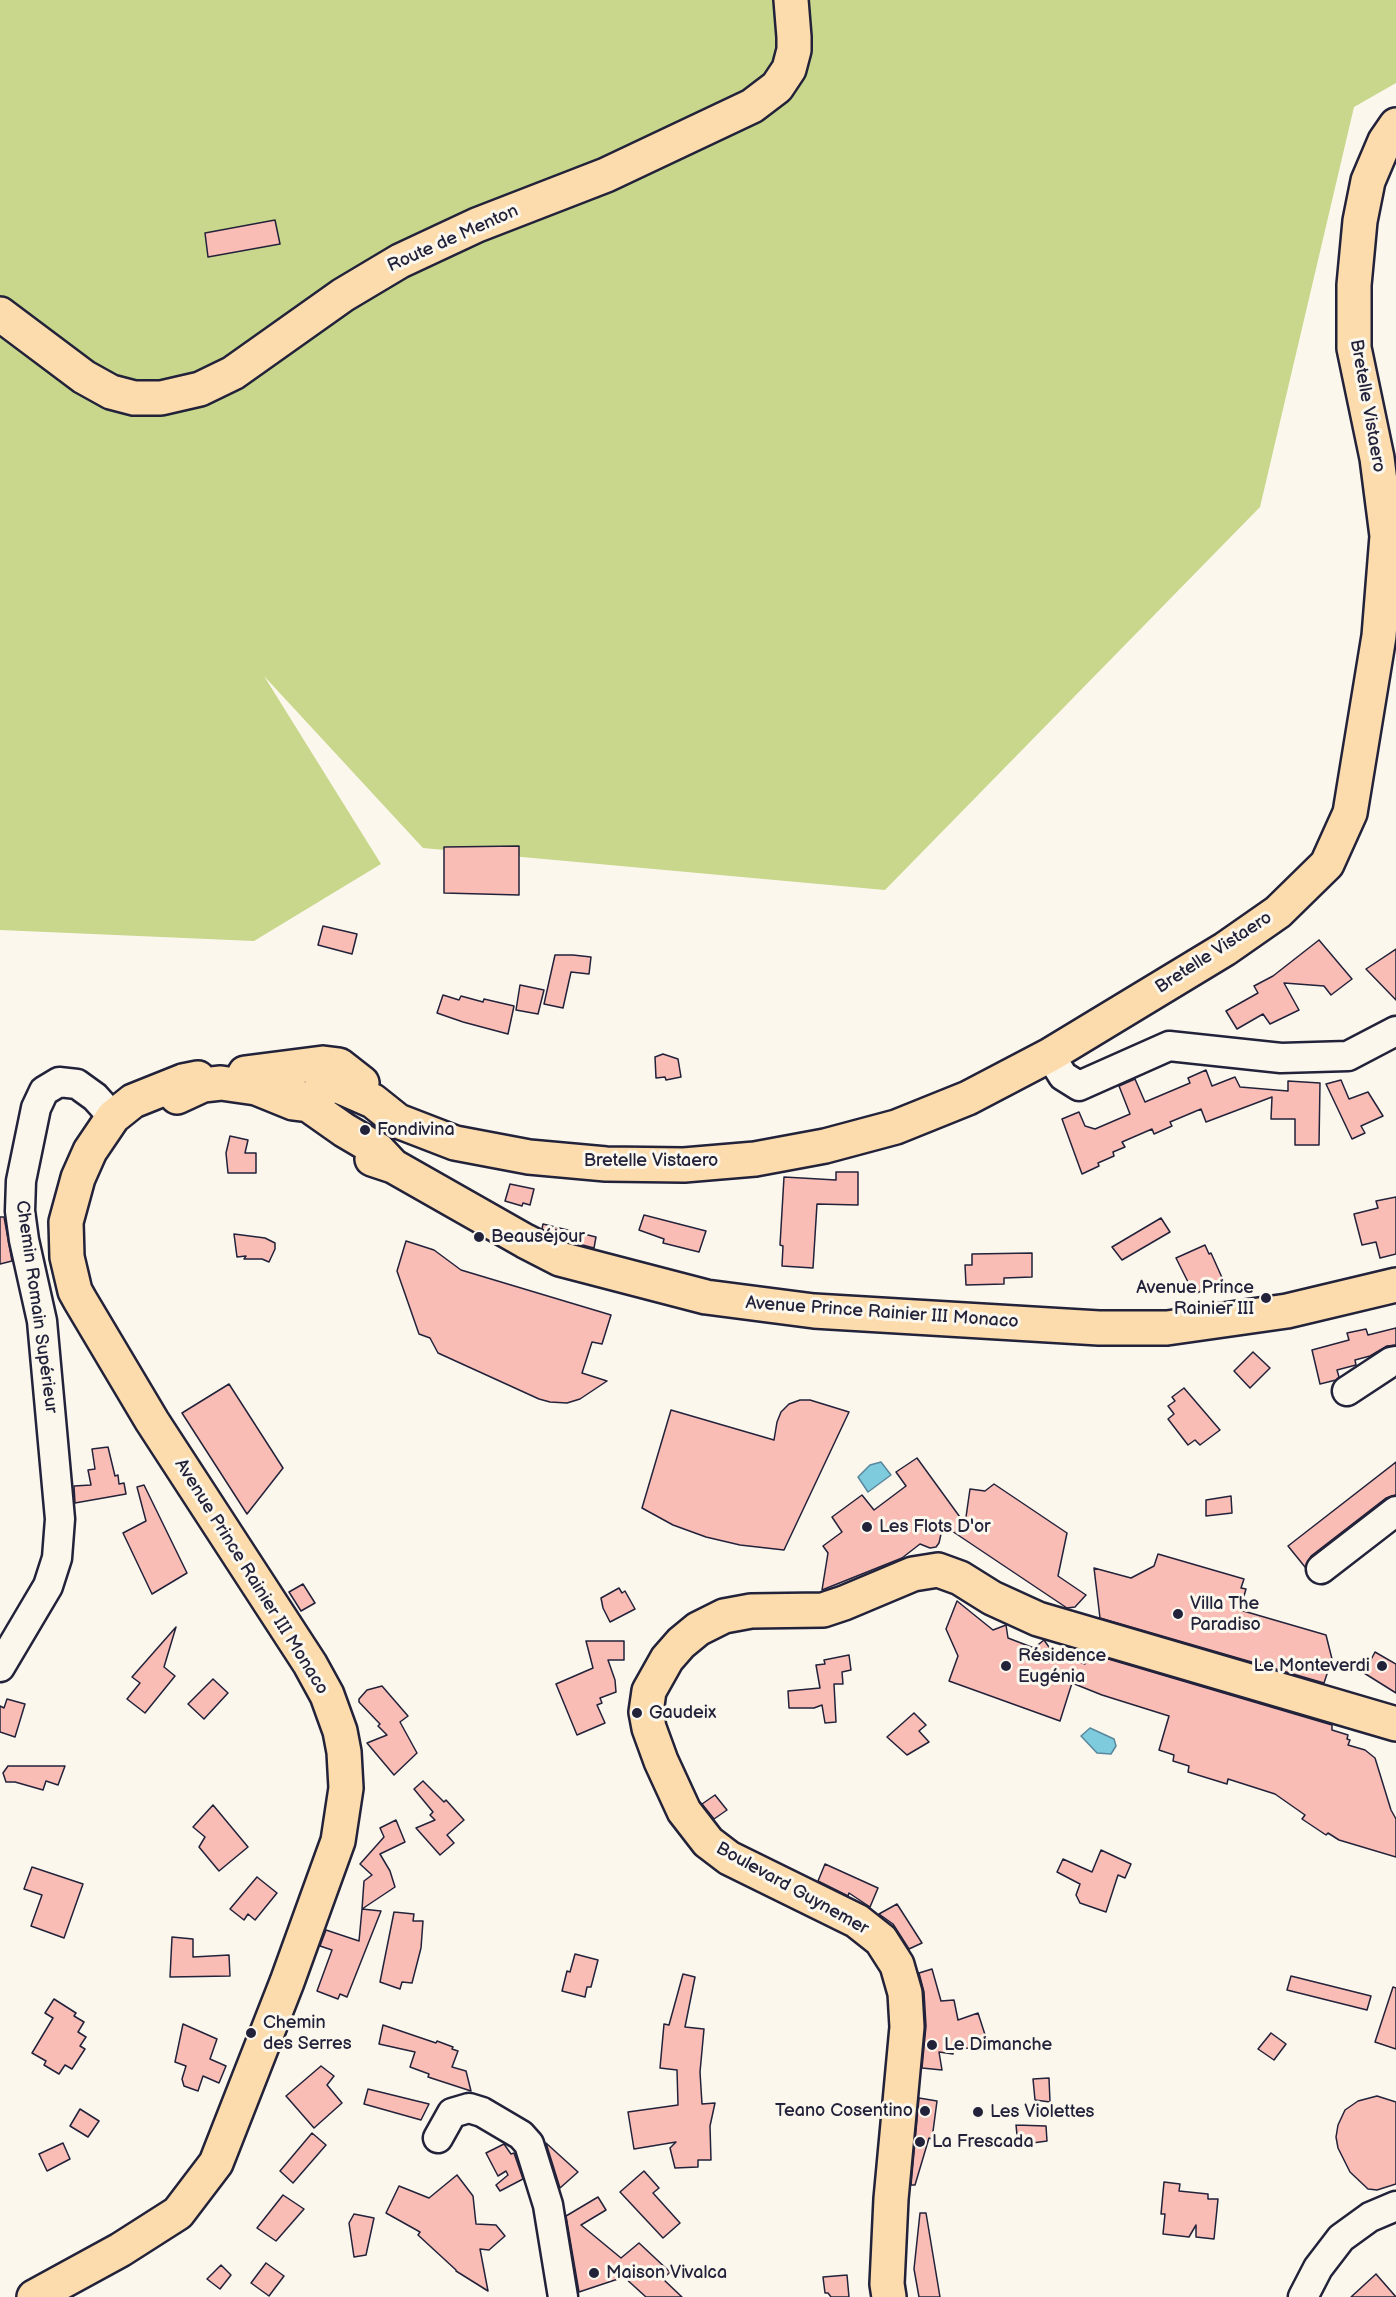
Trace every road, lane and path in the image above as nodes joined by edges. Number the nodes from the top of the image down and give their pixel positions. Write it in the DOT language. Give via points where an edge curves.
graph roads {
  1 [pos="791,0"];
  2 [pos="1396,125"];
  3 [pos="0,314"];
  4 [pos="1391,519"];
  5 [pos="1396,1031"];
  6 [pos="1050,1055"];
  7 [pos="307,1063"];
  8 [pos="245,1073"];
  9 [pos="373,1101"];
  10 [pos="294,1102"];
  11 [pos="112,1125"];
  12 [pos="1396,1285"];
  13 [pos="1396,1361"];
  14 [pos="1347,1391"];
  15 [pos="1396,1511"];
  16 [pos="1321,1569"];
  17 [pos="0,1667"];
  18 [pos="1396,1724"];
  19 [pos="438,2138"];
  20 [pos="1396,2206"];
  21 [pos="34,2297"];
  22 [pos="563,2297"];
  23 [pos="889,2297"];
  24 [pos="1303,2297"];
  1 -- 3 [label="main road, Route de Menton" via="794,50 789,69 777,87 752,106 606,175 477,225 400,261 233,373 200,389 161,398 134,398 111,392 84,377"];
  2 -- 4 [label="main road, Bretelle Vistaero" via="1368,182 1354,285 1354,348"];
  4 -- 6 [label="main road, Bretelle Vistaero" via="1379,636 1350,813 1327,864 1269,918"];
  5 -- 6 [label="street" via="1348,1056 1281,1058 1168,1046 1079,1086 1063,1076"];
  6 -- 9 [label="main road, Bretelle Vistaero" via="968,1098 896,1127 766,1157 684,1165 606,1164 529,1157 455,1143 398,1121"];
  7 -- 8 [label="main road, Bretelle Vistaero"];
  7 -- 9 [label="main road, Bretelle Vistaero" via="339,1065 363,1084"];
  7 -- 10 [label="main road"];
  8 -- 10 [label="main road, Avenue Prince Rainier III Monaco" via="267,1079"];
  8 -- 11 [label="main road, Avenue Prince Rainier III Monaco" via="183,1081 133,1101"];
  9 -- 10 [label="main road, Bretelle Vistaero" via="334,1084"];
  10 -- 11 [label="main road, Avenue Prince Rainier III Monaco" via="275,1103 222,1091 177,1097"];
  10 -- 12 [label="main road, Avenue Prince Rainier III Monaco" via="378,1150 393,1166 560,1259 706,1297 814,1311 1099,1328 1167,1328 1287,1311"];
  11 -- 17 [label="street, Chemin Romain Supérieur" via="95,1097 77,1084 59,1083 44,1091 36,1108 21,1181 20,1211 42,1321 60,1519 57,1558 48,1586"];
  11 -- 21 [label="main road, Avenue Prince Rainier III Monaco" via="90,1151 66,1222 67,1257 75,1291 152,1421 327,1695 340,1731 346,1788 338,1841 216,2163 178,2213"];
  13 -- 14 [label="street"];
  15 -- 16 [label="street"];
  18 -- 23 [label="main road, Boulevard Guynemer" via="1038,1619 938,1570 913,1574 823,1610 751,1611 724,1616 681,1643 649,1691 646,1712 661,1761 684,1811 708,1842 729,1858 857,1921 881,1940 897,1965 908,2027 891,2199"];
  19 -- 22 [label="street" via="452,2113 469,2108 521,2135 529,2144 548,2205"];
  20 -- 24 [label="street" via="1370,2217 1341,2238 1318,2268"];
}
